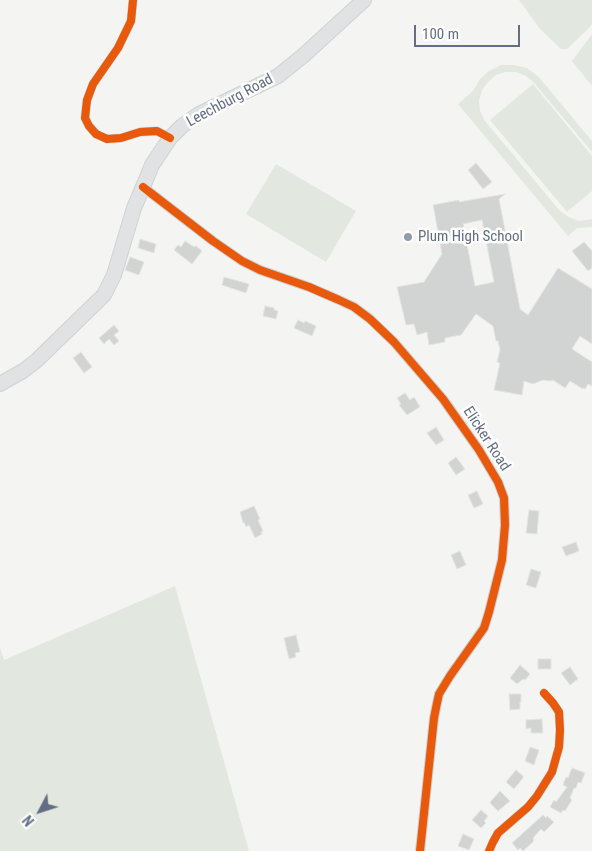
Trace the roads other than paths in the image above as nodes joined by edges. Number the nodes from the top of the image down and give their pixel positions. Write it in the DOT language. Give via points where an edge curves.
graph roads {
  1 [pos="133,0"];
  2 [pos="364,0"];
  3 [pos="170,138"];
  4 [pos="143,187"];
  5 [pos="0,384"];
  6 [pos="544,693"];
  7 [pos="420,851"];
  8 [pos="489,851"];
  1 -- 3 [label="street" via="131,20 118,48 93,84 85,118 96,134 107,139 157,131"];
  2 -- 3 [label="main road, Leechburg Road" via="278,76 200,114"];
  3 -- 4 [label="main road, Leechburg Road" via="152,165"];
  4 -- 5 [label="main road, Leechburg Road" via="114,275 104,295 36,361"];
  4 -- 7 [label="street, Elicker Road" via="242,261 339,300 370,319 443,399 498,482 505,507 502,560 484,628 439,694"];
  6 -- 8 [label="street" via="559,712 559,747 552,772 528,807 498,833"];
}
